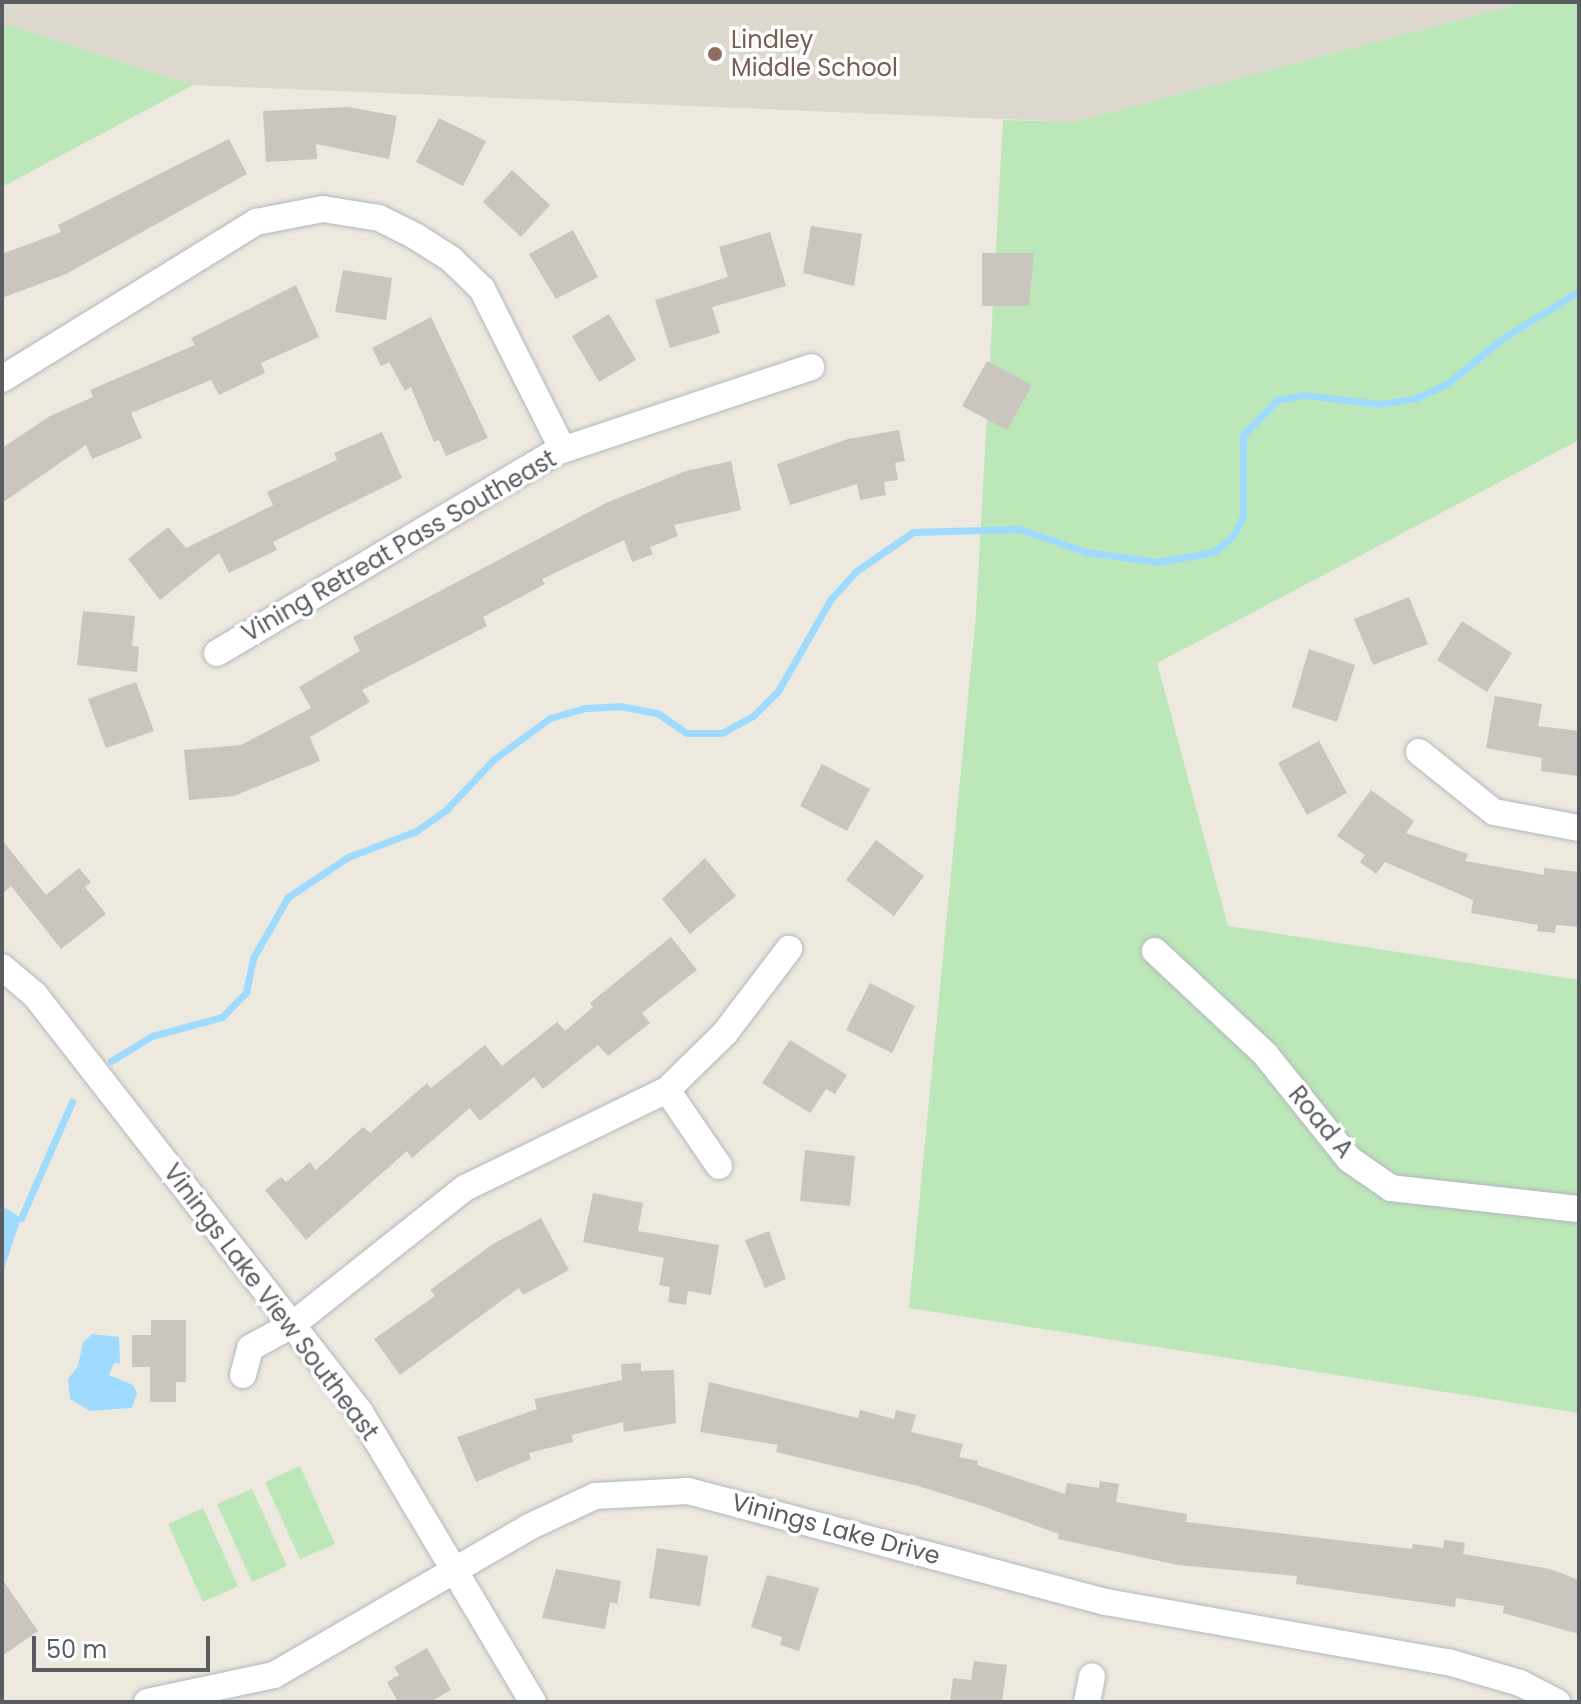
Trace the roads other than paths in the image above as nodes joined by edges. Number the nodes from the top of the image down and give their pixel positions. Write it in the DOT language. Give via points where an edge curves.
graph roads {
  1 [pos="811,367"];
  2 [pos="2,379"];
  3 [pos="563,450"];
  4 [pos="217,653"];
  5 [pos="1419,752"];
  6 [pos="1579,828"];
  7 [pos="789,949"];
  8 [pos="1155,951"];
  9 [pos="2,967"];
  10 [pos="667,1090"];
  11 [pos="719,1166"];
  12 [pos="1579,1209"];
  13 [pos="292,1325"];
  14 [pos="243,1375"];
  15 [pos="455,1570"];
  16 [pos="188,1699"];
  17 [pos="147,1702"];
  18 [pos="533,1702"];
  19 [pos="1557,1702"];
  1 -- 3 [label="street, Vining Retreat Pass Southeast"];
  2 -- 3 [label="street" via="256,222 323,209 379,218 415,236 451,259 482,289"];
  3 -- 4 [label="street, Vining Retreat Pass Southeast"];
  5 -- 6 [label="street" via="1494,812"];
  7 -- 10 [label="street" via="725,1033"];
  8 -- 12 [label="street, Road A" via="1265,1054 1349,1159 1391,1188"];
  9 -- 13 [label="street, Vinings Lake View Southeast" via="35,995"];
  10 -- 11 [label="street"];
  10 -- 13 [label="street" via="465,1188"];
  13 -- 14 [label="street" via="250,1348"];
  13 -- 15 [label="street, Vinings Lake View Southeast" via="360,1412"];
  15 -- 16 [label="street, Vinings Lake Drive" via="274,1675"];
  15 -- 18 [label="street, Vinings Lake View Southeast"];
  15 -- 19 [label="street, Vinings Lake Drive" via="595,1496 688,1491 1106,1602 1448,1662 1520,1683"];
  16 -- 17 [label="street, Vinings Lake Drive"];
}
